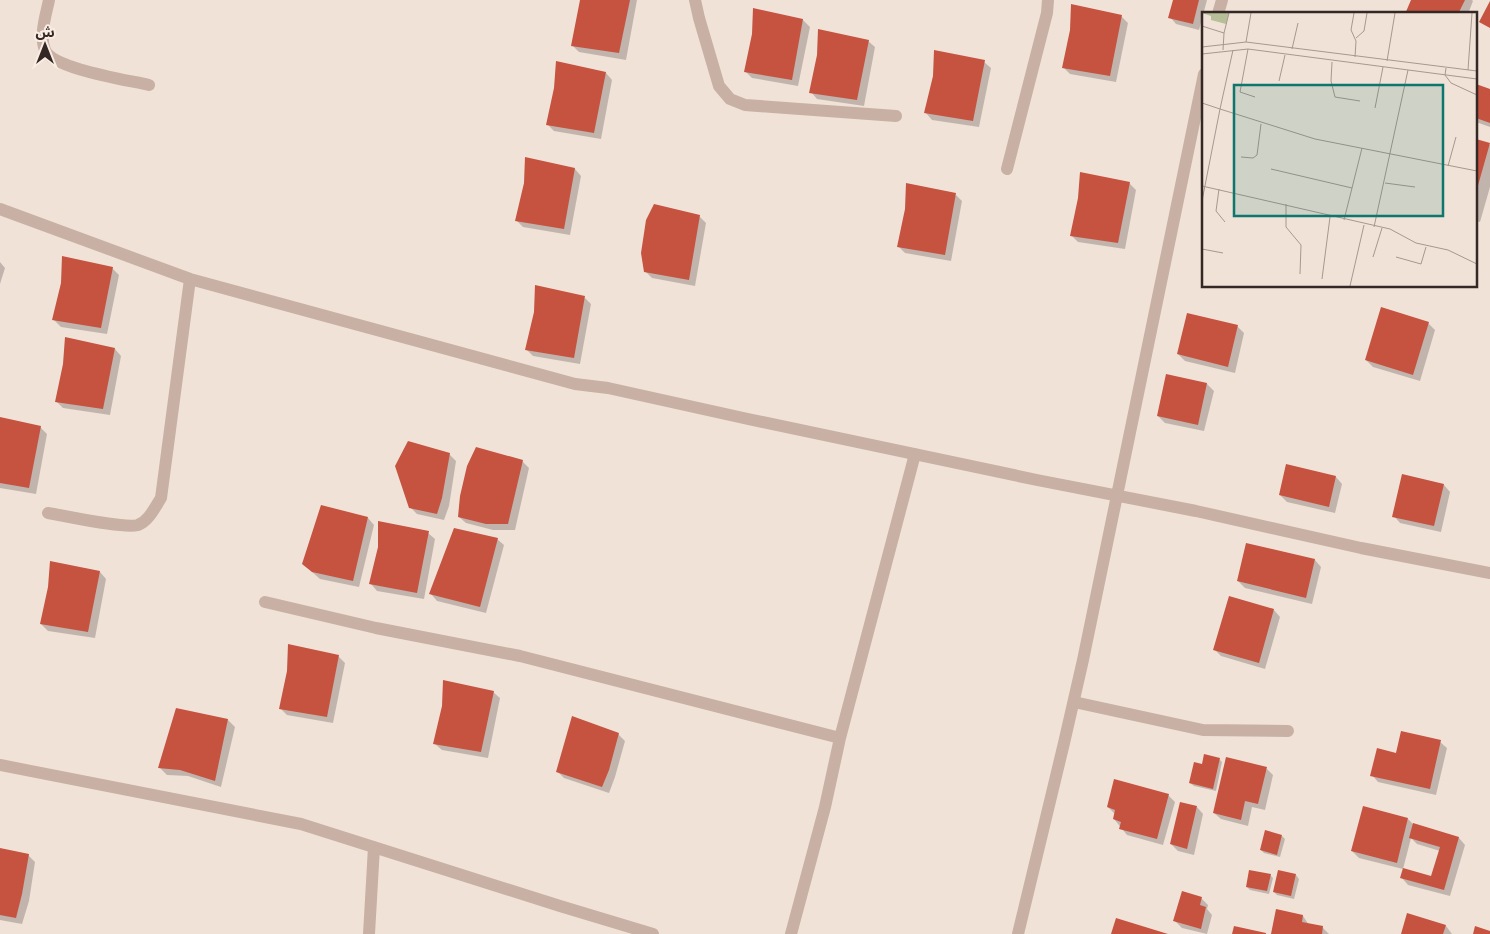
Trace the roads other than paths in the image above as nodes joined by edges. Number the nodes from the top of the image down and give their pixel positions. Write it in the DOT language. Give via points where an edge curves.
graph roads {
  1 [pos="49,0"];
  2 [pos="695,0"];
  3 [pos="1048,0"];
  4 [pos="1202,84"];
  5 [pos="149,85"];
  6 [pos="896,116"];
  7 [pos="1007,169"];
  8 [pos="0,209"];
  9 [pos="190,278"];
  10 [pos="915,454"];
  11 [pos="1116,495"];
  12 [pos="48,513"];
  13 [pos="1490,574"];
  14 [pos="265,602"];
  15 [pos="1074,702"];
  16 [pos="1288,731"];
  17 [pos="840,738"];
  18 [pos="0,765"];
  19 [pos="374,847"];
  20 [pos="369,934"];
  21 [pos="653,934"];
  22 [pos="791,934"];
  23 [pos="1018,934"];
  1 -- 5 [label="street" via="43,39 44,49 50,57 65,65"];
  2 -- 6 [label="street" via="719,86 730,99 745,105"];
  3 -- 7 [label="street"];
  4 -- 11 [label="street"];
  8 -- 9 [label="street"];
  9 -- 10 [label="street" via="575,384 608,388"];
  9 -- 12 [label="street" via="161,498 139,524 125,526"];
  10 -- 11 [label="street"];
  10 -- 17 [label="street"];
  11 -- 13 [label="street"];
  11 -- 15 [label="street"];
  14 -- 17 [label="street" via="520,656"];
  15 -- 16 [label="street" via="1203,730"];
  15 -- 23 [label="street"];
  17 -- 22 [label="street"];
  18 -- 19 [label="street" via="301,824"];
  19 -- 20 [label="street"];
  19 -- 21 [label="street"];
}
